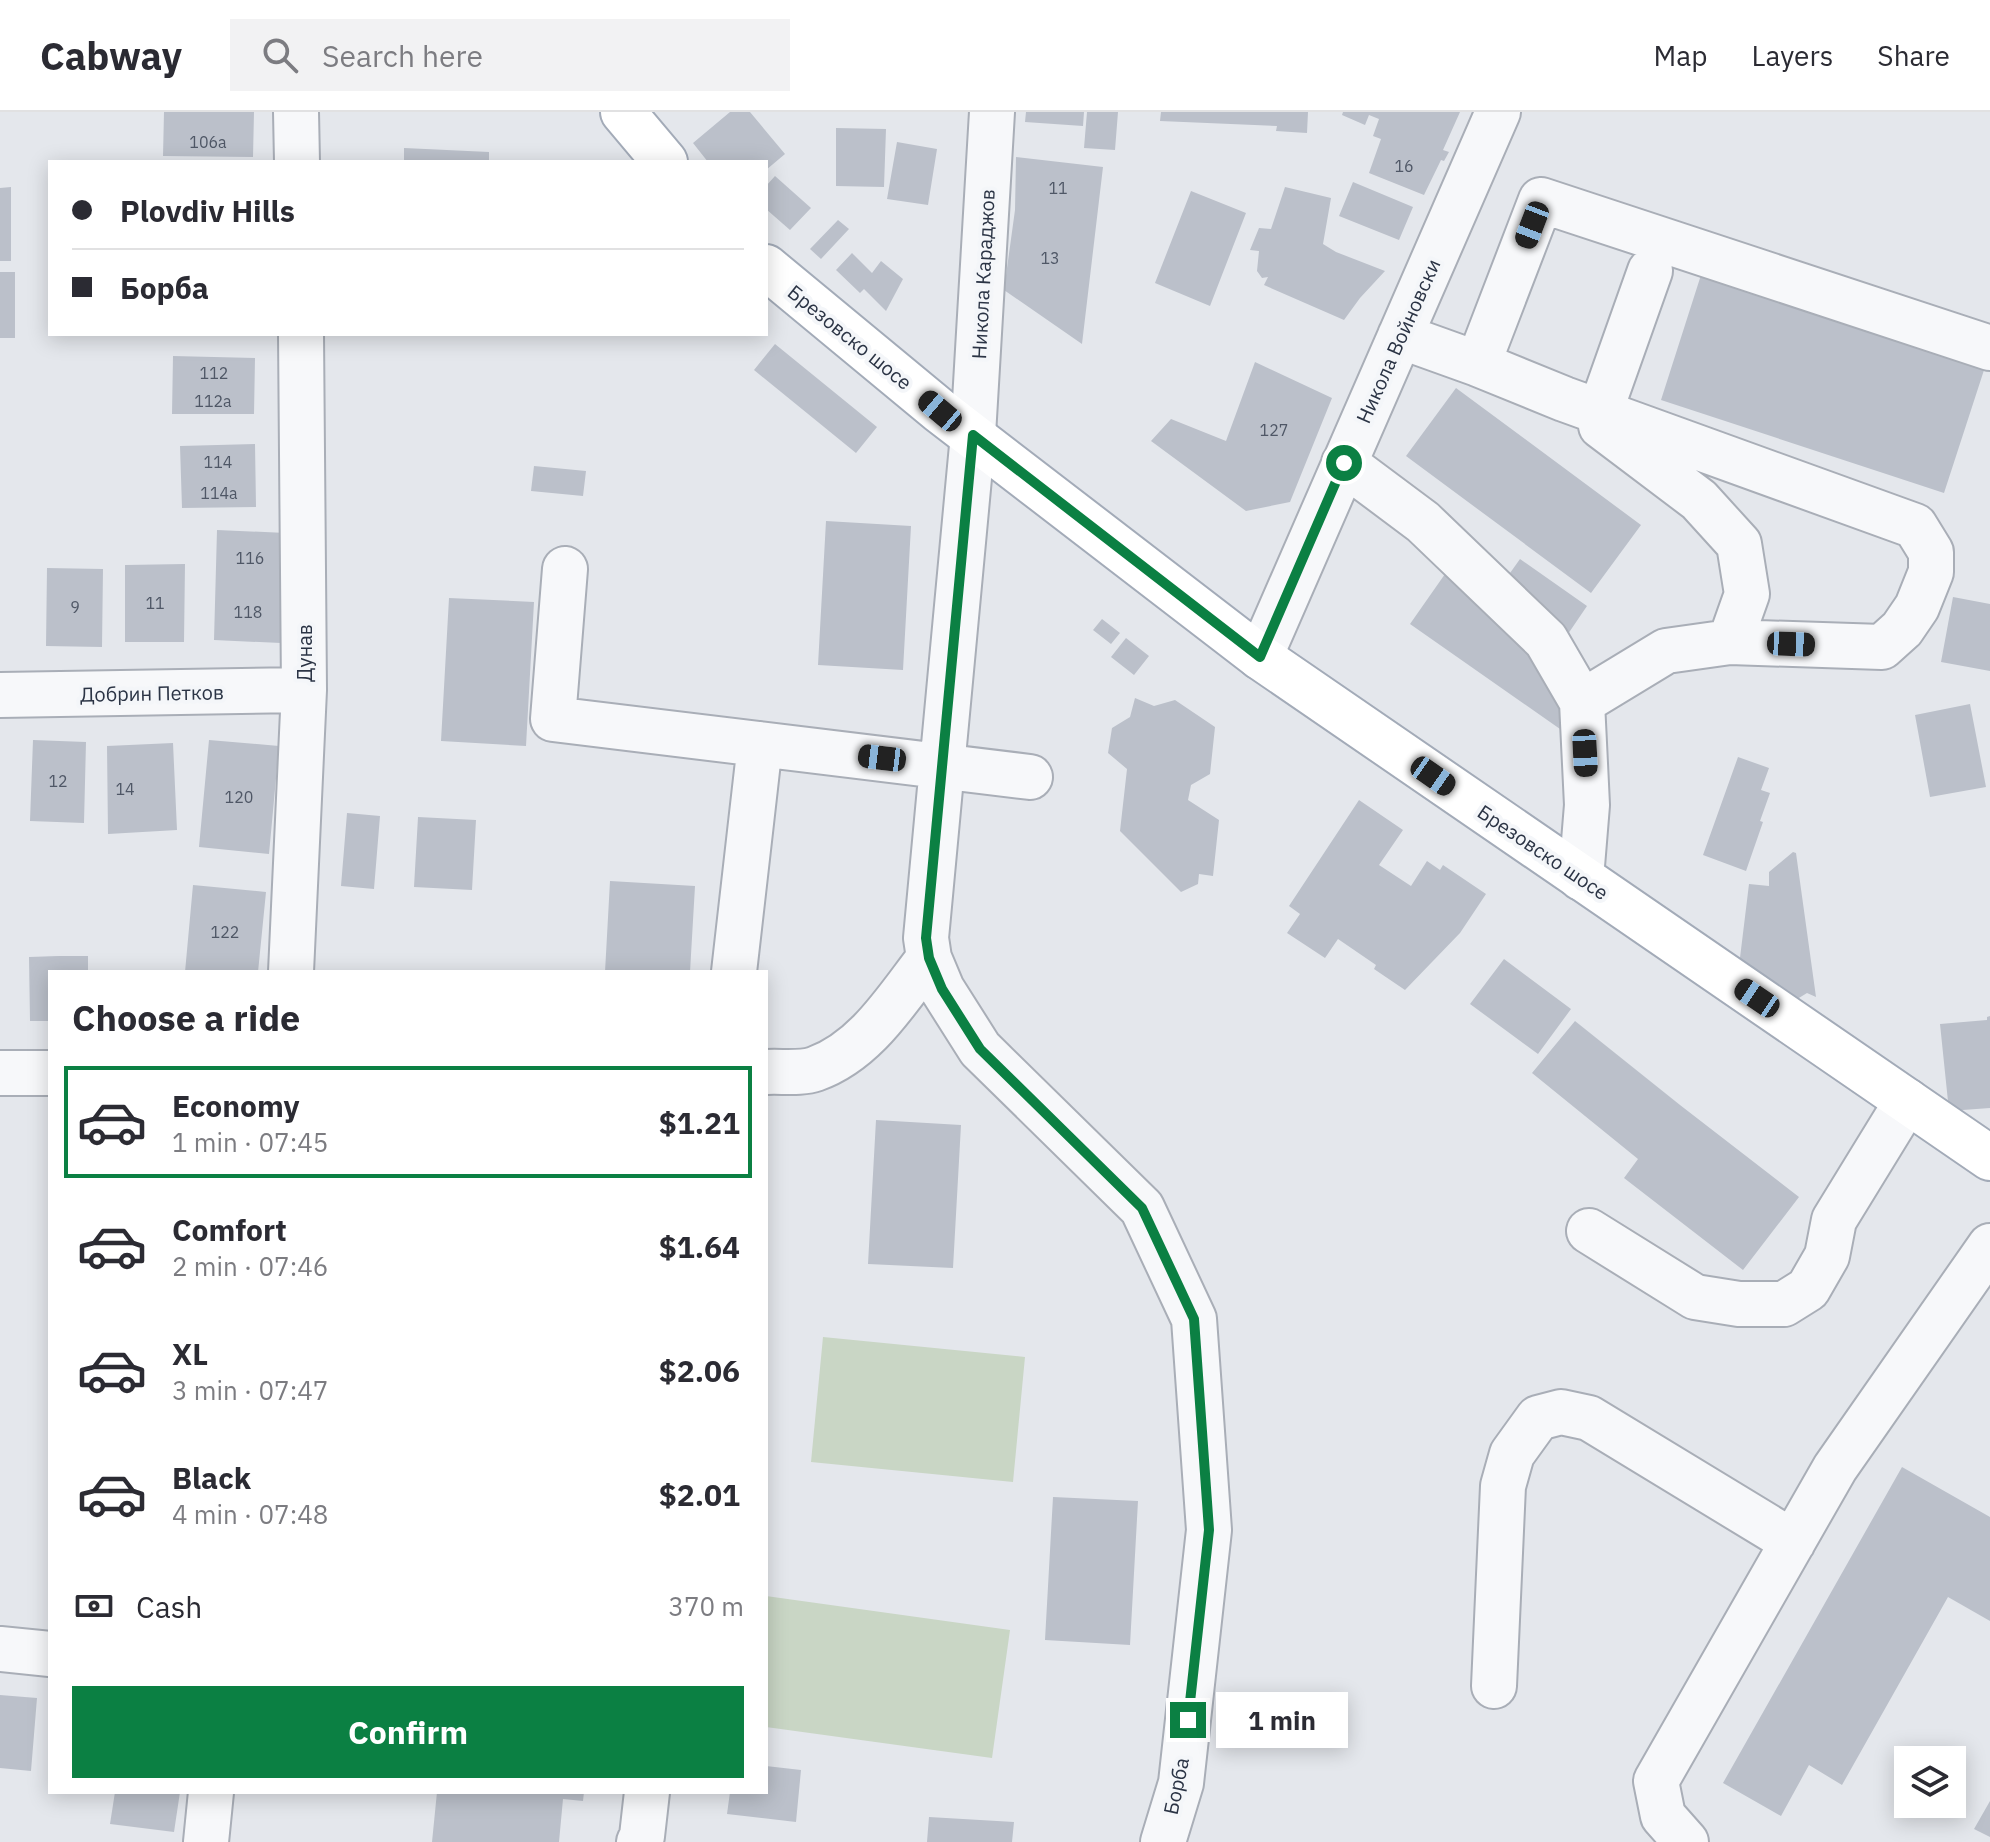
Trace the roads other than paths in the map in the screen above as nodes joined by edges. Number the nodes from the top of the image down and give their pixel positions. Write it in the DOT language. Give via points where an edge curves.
graph roads {
  1 [pos="296,112"];
  2 [pos="623,112"];
  3 [pos="992,112"];
  4 [pos="1498,112"];
  5 [pos="297,160"];
  6 [pos="663,160"];
  7 [pos="768,269"];
  8 [pos="1650,271"];
  9 [pos="301,336"];
  10 [pos="1400,336"];
  11 [pos="1990,348"];
  12 [pos="1478,364"];
  13 [pos="1582,405"];
  14 [pos="973,435"];
  15 [pos="1344,463"];
  16 [pos="565,569"];
  17 [pos="1730,642"];
  18 [pos="1260,657"];
  19 [pos="304,690"];
  20 [pos="0,695"];
  21 [pos="1582,702"];
  22 [pos="760,744"];
  23 [pos="943,765"];
  24 [pos="1030,777"];
  25 [pos="1581,878"];
  26 [pos="929,958"];
  27 [pos="291,970"];
  28 [pos="734,970"];
  29 [pos="768,1072"];
  30 [pos="0,1073"];
  31 [pos="48,1073"];
  32 [pos="1907,1101"];
  33 [pos="1990,1158"];
  34 [pos="1589,1231"];
  35 [pos="1990,1246"];
  36 [pos="1793,1542"];
  37 [pos="0,1649"];
  38 [pos="48,1654"];
  39 [pos="1494,1686"];
  40 [pos="211,1794"];
  41 [pos="647,1794"];
  42 [pos="206,1842"];
  43 [pos="639,1842"];
  44 [pos="1163,1842"];
  45 [pos="1686,1842"];
  1 -- 5 [label="street"];
  2 -- 6 [label="main road"];
  3 -- 14 [label="street, Никола Караджов"];
  4 -- 10 [label="street, Никола Войновски"];
  7 -- 14 [label="main road, Брезовско шосе"];
  8 -- 13 [label="street"];
  9 -- 19 [label="street, Дунав"];
  10 -- 12 [label="street"];
  10 -- 15 [label="street, Никола Войновски"];
  11 -- 12 [label="street" via="1541,200"];
  12 -- 13 [label="street"];
  13 -- 17 [label="street" via="1699,500 1739,544 1747,594"];
  13 -- 17 [label="street" via="1915,526 1931,552 1931,572 1917,607 1882,647"];
  14 -- 18 [label="main road, Брезовско шосе"];
  14 -- 23 [label="street, Борба"];
  15 -- 18 [label="street, Никола Войновски"];
  15 -- 21 [label="street" via="1423,522 1546,640"];
  16 -- 22 [label="street" via="553,719"];
  17 -- 21 [label="street" via="1666,651"];
  18 -- 25 [label="main road, Брезовско шосе"];
  19 -- 20 [label="street, Добрин Петков"];
  19 -- 27 [label="street, Дунав"];
  21 -- 25 [label="street" via="1587,805"];
  22 -- 23 [label="street"];
  22 -- 28 [label="street"];
  23 -- 24 [label="street"];
  23 -- 26 [label="street, Борба" via="926,938"];
  25 -- 32 [label="main road, Брезовско шосе"];
  26 -- 29 [label="street" via="878,1024 848,1053 813,1070"];
  26 -- 44 [label="street, Борба" via="980,1049 1142,1208 1194,1319 1209,1530 1181,1783"];
  30 -- 31 [label="street"];
  32 -- 33 [label="main road, Брезовско шосе"];
  32 -- 34 [label="street" via="1834,1220 1827,1256 1808,1289 1784,1304 1695,1297"];
  35 -- 36 [label="street" via="1835,1468"];
  36 -- 39 [label="street" via="1589,1418 1561,1412 1538,1418 1512,1454 1503,1486"];
  36 -- 45 [label="street" via="1656,1781 1663,1816"];
  37 -- 38 [label="street"];
  40 -- 42 [label="street"];
  41 -- 43 [label="street"];
}
